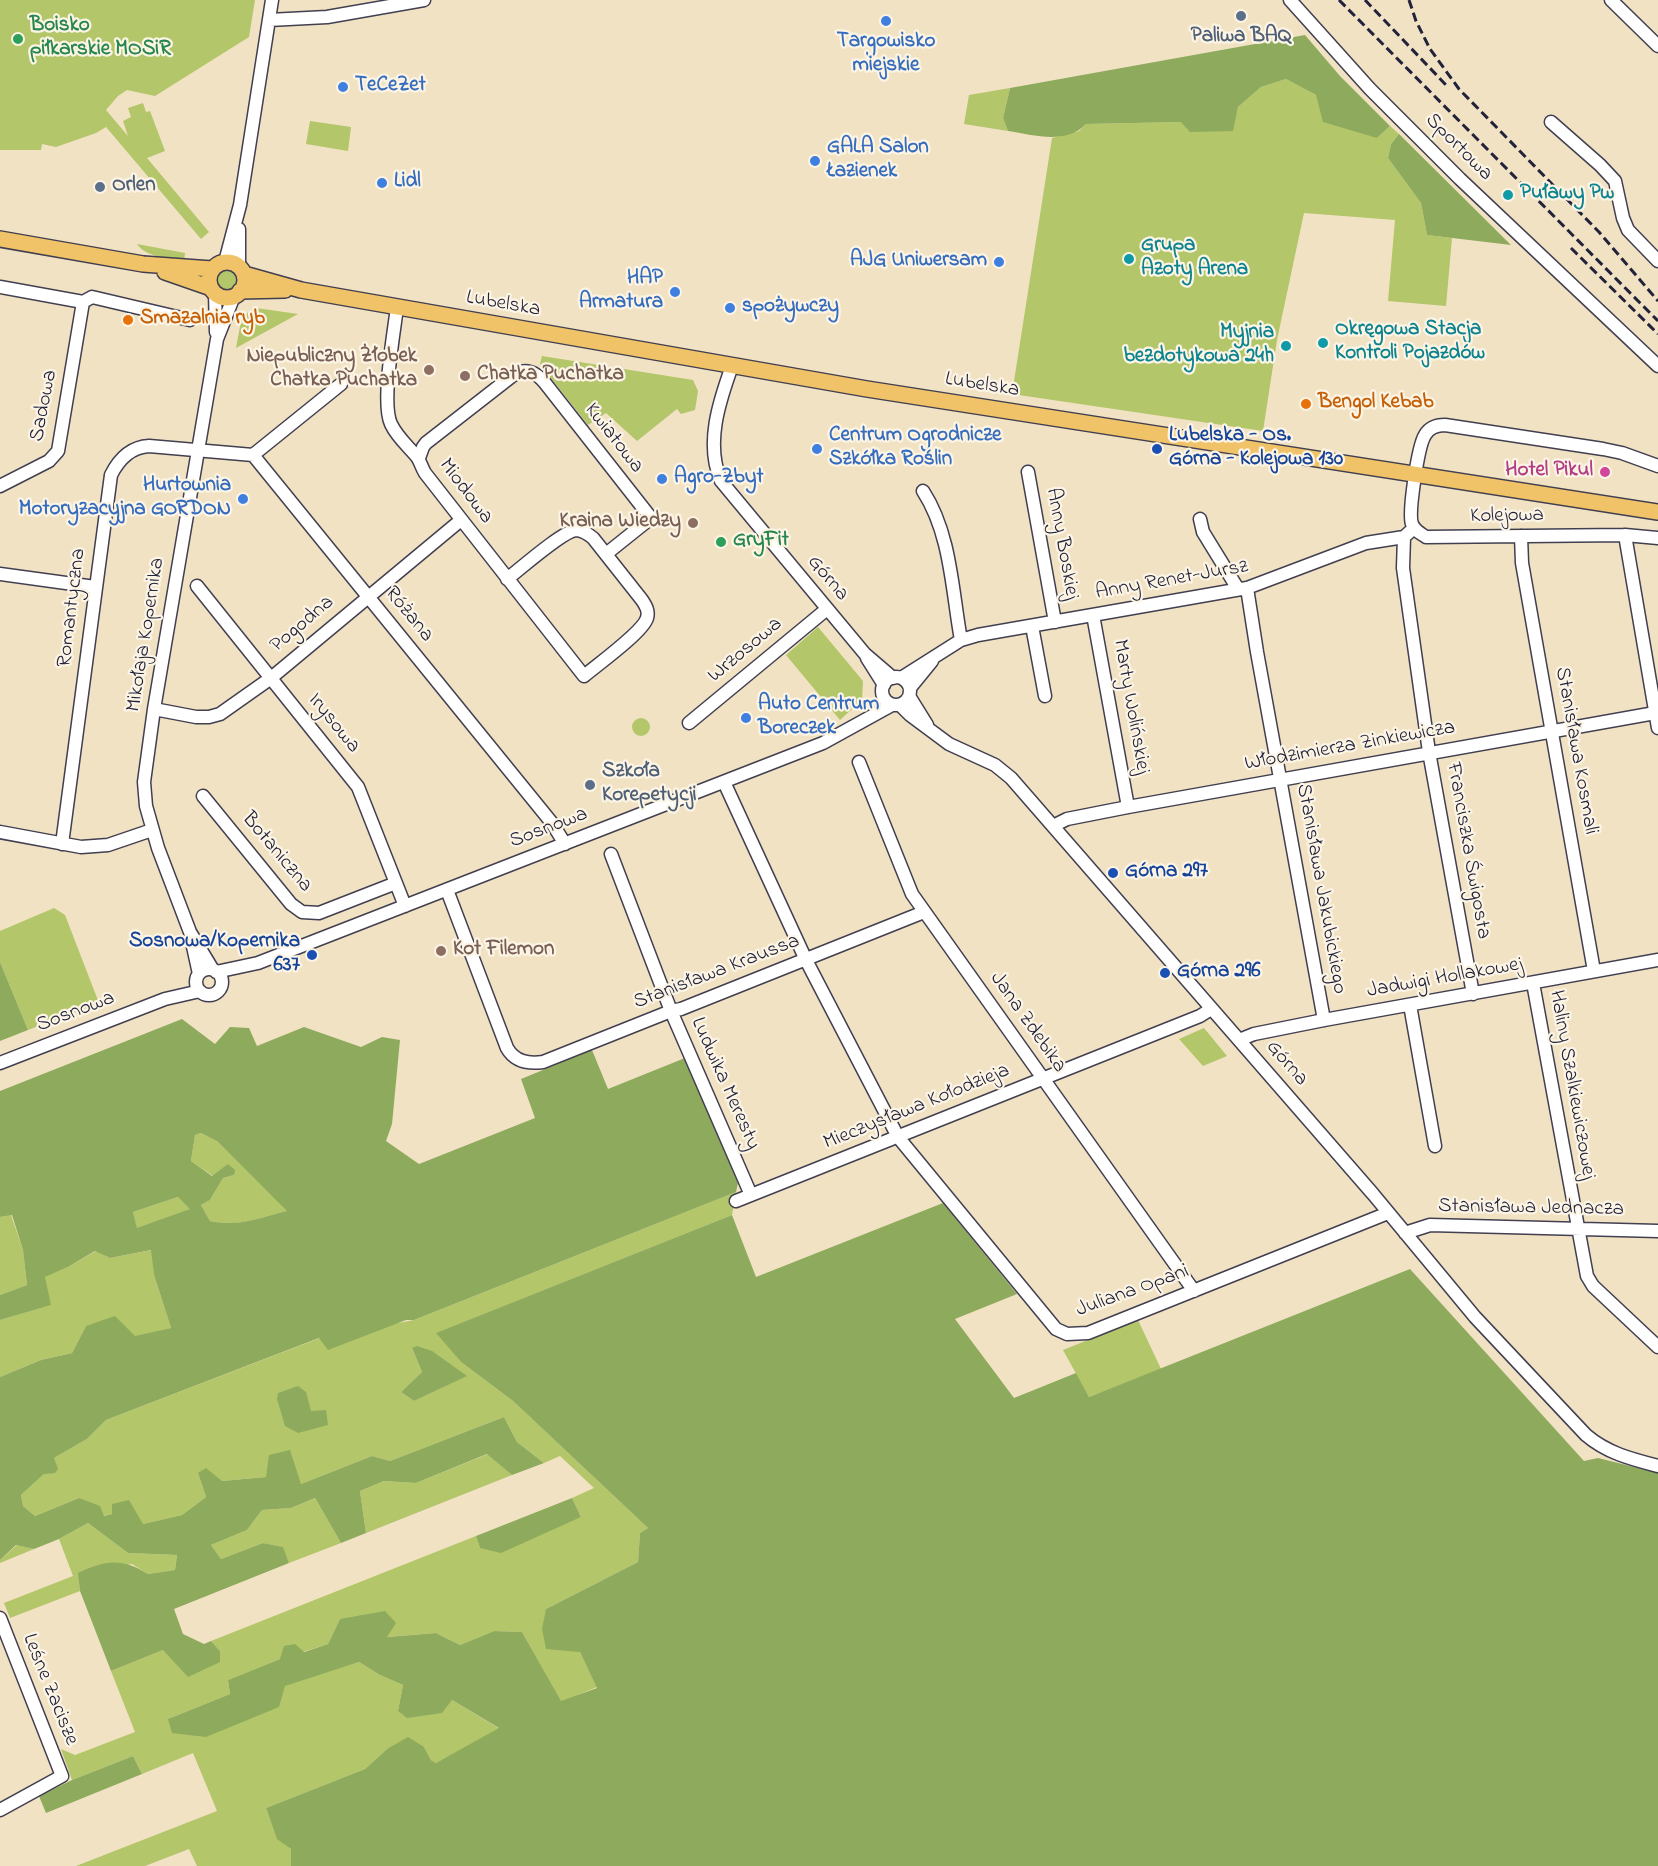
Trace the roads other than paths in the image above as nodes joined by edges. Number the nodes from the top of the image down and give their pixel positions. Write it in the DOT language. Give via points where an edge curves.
graph roads {
  1 [pos="272,0"];
  2 [pos="424,0"];
  3 [pos="1290,0"];
  4 [pos="1611,0"];
  5 [pos="269,20"];
  6 [pos="1658,46"];
  7 [pos="1551,122"];
  8 [pos="0,239"];
  9 [pos="1658,261"];
  10 [pos="142,264"];
  11 [pos="230,268"];
  12 [pos="0,287"];
  13 [pos="213,290"];
  14 [pos="301,290"];
  15 [pos="237,294"];
  16 [pos="83,302"];
  17 [pos="397,307"];
  18 [pos="190,320"];
  19 [pos="217,339"];
  20 [pos="732,366"];
  21 [pos="1658,366"];
  22 [pos="341,384"];
  23 [pos="197,449"];
  24 [pos="253,455"];
  25 [pos="419,458"];
  26 [pos="1658,466"];
  27 [pos="1028,472"];
  28 [pos="1416,474"];
  29 [pos="0,486"];
  30 [pos="923,491"];
  31 [pos="1658,512"];
  32 [pos="1200,519"];
  33 [pos="461,520"];
  34 [pos="1414,528"];
  35 [pos="1625,535"];
  36 [pos="1521,536"];
  37 [pos="1404,537"];
  38 [pos="1658,538"];
  39 [pos="606,554"];
  40 [pos="0,574"];
  41 [pos="507,579"];
  42 [pos="197,586"];
  43 [pos="95,587"];
  44 [pos="1243,589"];
  45 [pos="368,596"];
  46 [pos="827,609"];
  47 [pos="1093,615"];
  48 [pos="1055,622"];
  49 [pos="1032,626"];
  50 [pos="962,640"];
  51 [pos="271,678"];
  52 [pos="897,686"];
  53 [pos="1045,696"];
  54 [pos="896,705"];
  55 [pos="154,709"];
  56 [pos="1655,713"];
  57 [pos="689,723"];
  58 [pos="852,727"];
  59 [pos="1658,728"];
  60 [pos="1550,730"];
  61 [pos="931,731"];
  62 [pos="1429,752"];
  63 [pos="859,762"];
  64 [pos="1281,779"];
  65 [pos="724,782"];
  66 [pos="203,796"];
  67 [pos="1128,807"];
  68 [pos="1053,826"];
  69 [pos="152,830"];
  70 [pos="0,832"];
  71 [pos="62,844"];
  72 [pos="565,844"];
  73 [pos="611,854"];
  74 [pos="396,883"];
  75 [pos="447,890"];
  76 [pos="405,906"];
  77 [pos="924,912"];
  78 [pos="190,932"];
  79 [pos="806,960"];
  80 [pos="1658,960"];
  81 [pos="258,963"];
  82 [pos="215,971"];
  83 [pos="1594,971"];
  84 [pos="199,982"];
  85 [pos="1533,983"];
  86 [pos="222,985"];
  87 [pos="1473,994"];
  88 [pos="1410,1005"];
  89 [pos="1211,1009"];
  90 [pos="671,1011"];
  91 [pos="1324,1020"];
  92 [pos="1239,1040"];
  93 [pos="0,1063"];
  94 [pos="1042,1079"];
  95 [pos="898,1137"];
  96 [pos="1435,1146"];
  97 [pos="751,1195"];
  98 [pos="736,1201"];
  99 [pos="1388,1213"];
  100 [pos="1578,1229"];
  101 [pos="1658,1232"];
  102 [pos="1405,1233"];
  103 [pos="1194,1291"];
  104 [pos="1658,1347"];
  105 [pos="1658,1466"];
  106 [pos="0,1618"];
  107 [pos="0,1810"];
  1 -- 5 [label="street"];
  2 -- 5 [label="street" via="329,17"];
  3 -- 21 [label="street, Sportowa" via="1370,89"];
  4 -- 6 [label="street"];
  5 -- 11 [label="street"];
  7 -- 9 [label="street" via="1615,181 1628,230"];
  8 -- 10 [label="main road, Lubelska"];
  10 -- 11 [label="main road, Lubelska"];
  10 -- 13 [label="main road, Lubelska"];
  11 -- 13 [label="main road" via="209,278"];
  11 -- 14 [label="main road, Lubelska"];
  11 -- 15 [label="main road" via="244,286"];
  12 -- 16 [label="street"];
  13 -- 15 [label="main road, Lubelska" via="224,297"];
  13 -- 19 [label="street, Mikołaja Kopernika"];
  14 -- 15 [label="main road, Lubelska"];
  14 -- 17 [label="main road, Lubelska"];
  15 -- 19 [label="street, Mikołaja Kopernika"];
  16 -- 18 [label="street" via="92,297"];
  16 -- 29 [label="street, Sadowa" via="58,451 49,461"];
  17 -- 20 [label="main road, Lubelska"];
  17 -- 25 [label="street, Miodowa" via="388,416 398,435"];
  19 -- 23 [label="street, Mikołaja Kopernika"];
  20 -- 28 [label="main road, Lubelska"];
  20 -- 46 [label="street, Górna" via="713,438 718,473 726,489"];
  22 -- 24 [label="street"];
  23 -- 24 [label="street"];
  23 -- 43 [label="street, Romantyczna" via="144,447 130,452 114,467"];
  23 -- 55 [label="street, Mikołaja Kopernika"];
  24 -- 45 [label="street, Różana"];
  25 -- 33 [label="street, Miodowa" via="425,473"];
  25 -- 39 [label="street, Kwiatowa" via="426,443 512,376 522,371 535,373 651,518"];
  26 -- 28 [label="street" via="1603,449 1441,425 1424,436"];
  27 -- 48 [label="street, Anny Boskiej"];
  28 -- 31 [label="main road, Lubelska"];
  28 -- 34 [label="street" via="1410,514"];
  30 -- 50 [label="street" via="944,543"];
  32 -- 44 [label="street, Stanisława Jakubickiego" via="1203,532"];
  33 -- 41 [label="street, Miodowa"];
  33 -- 45 [label="street, Pogodna"];
  34 -- 36 [label="street, Kolejowa" via="1426,537"];
  34 -- 37 [label="street"];
  35 -- 36 [label="street, Kolejowa"];
  35 -- 38 [label="street, Kolejowa"];
  35 -- 56 [label="street"];
  36 -- 60 [label="street, Stanisława Kosmali" via="1522,563"];
  37 -- 44 [label="street, Anny Renet-Jursz" via="1366,543"];
  37 -- 62 [label="street, Franciszka Świgosta" via="1403,568"];
  39 -- 41 [label="street" via="587,534 576,530"];
  39 -- 41 [label="street, Miodowa" via="642,600 647,617 639,630 584,676"];
  40 -- 43 [label="street"];
  42 -- 51 [label="street, Irysowa"];
  43 -- 71 [label="street, Romantyczna"];
  44 -- 47 [label="street, Anny Renet-Jursz"];
  44 -- 64 [label="street, Stanisława Jakubickiego"];
  45 -- 51 [label="street, Pogodna"];
  45 -- 72 [label="street, Różana"];
  46 -- 52 [label="street, Górna"];
  46 -- 57 [label="street, Wrzosowa"];
  47 -- 48 [label="street, Anny Renet-Jursz"];
  47 -- 67 [label="street, Marty Wolińskiej"];
  48 -- 49 [label="street, Anny Renet-Jursz"];
  49 -- 50 [label="street, Anny Renet-Jursz"];
  49 -- 53 [label="street"];
  50 -- 52 [label="street, Anny Renet-Jursz"];
  51 -- 55 [label="street, Pogodna" via="220,714 196,717"];
  51 -- 74 [label="street, Irysowa" via="358,787"];
  52 -- 54 [label="street, Sosnowa"];
  52 -- 54 [label="street, Górna" via="886,701"];
  52 -- 58 [label="street, Sosnowa"];
  52 -- 61 [label="street, Górna"];
  54 -- 58 [label="street, Sosnowa"];
  54 -- 61 [label="street, Górna"];
  55 -- 69 [label="street, Mikołaja Kopernika" via="144,782"];
  56 -- 59 [label="street"];
  56 -- 60 [label="street, Włodzimierza Zinkiewicza"];
  58 -- 65 [label="street, Sosnowa" via="823,743"];
  60 -- 62 [label="street, Włodzimierza Zinkiewicza"];
  60 -- 83 [label="street, Stanisława Kosmali"];
  61 -- 68 [label="street, Górna" via="1011,777"];
  62 -- 64 [label="street, Włodzimierza Zinkiewicza"];
  62 -- 87 [label="street, Franciszka Świgosta"];
  63 -- 77 [label="street, Jana Zdebika" via="912,894"];
  64 -- 67 [label="street, Włodzimierza Zinkiewicza"];
  64 -- 91 [label="street, Stanisława Jakubickiego"];
  65 -- 72 [label="street, Sosnowa"];
  65 -- 79 [label="street, Juliana Opani"];
  66 -- 74 [label="street, Botaniczna" via="291,904 302,912 319,913"];
  67 -- 68 [label="street, Włodzimierza Zinkiewicza" via="1067,819"];
  68 -- 89 [label="street, Górna"];
  69 -- 71 [label="street" via="102,846"];
  69 -- 78 [label="street, Mikołaja Kopernika"];
  70 -- 71 [label="street"];
  72 -- 75 [label="street, Sosnowa"];
  73 -- 90 [label="street, Ludwika Meresty"];
  74 -- 76 [label="street, Irysowa"];
  75 -- 76 [label="street, Sosnowa"];
  75 -- 90 [label="street, Stanisława Kraussa" via="507,1048 522,1061 543,1062"];
  76 -- 81 [label="street, Sosnowa"];
  77 -- 79 [label="street, Stanisława Kraussa"];
  77 -- 94 [label="street, Jana Zdebika"];
  78 -- 82 [label="street, Mikołaja Kopernika"];
  78 -- 84 [label="street, Mikołaja Kopernika"];
  79 -- 90 [label="street, Stanisława Kraussa"];
  79 -- 95 [label="street, Juliana Opani"];
  80 -- 83 [label="street, Jadwigi Hollakowej"];
  81 -- 82 [label="street, Sosnowa"];
  81 -- 86 [label="street, Sosnowa"];
  82 -- 84 [label="street" via="205,970"];
  82 -- 86 [label="street"];
  83 -- 85 [label="street, Jadwigi Hollakowej"];
  84 -- 86 [label="street" via="207,995 215,994"];
  84 -- 93 [label="street, Sosnowa"];
  85 -- 87 [label="street, Jadwigi Hollakowej"];
  85 -- 100 [label="street, Haliny Szalkiewiczowej"];
  87 -- 88 [label="street, Jadwigi Hollakowej"];
  88 -- 91 [label="street, Jadwigi Hollakowej"];
  88 -- 96 [label="street"];
  89 -- 92 [label="street, Górna"];
  89 -- 94 [label="street, Mieczysława Kołodzieja"];
  90 -- 97 [label="street, Ludwika Meresty"];
  91 -- 92 [label="street, Jadwigi Hollakowej"];
  92 -- 99 [label="street, Górna"];
  94 -- 95 [label="street, Mieczysława Kołodzieja"];
  94 -- 103 [label="street, Jana Zdebika"];
  95 -- 97 [label="street, Mieczysława Kołodzieja"];
  95 -- 103 [label="street, Juliana Opani" via="1056,1329 1067,1334 1088,1333"];
  97 -- 98 [label="street, Mieczysława Kołodzieja"];
  99 -- 102 [label="street, Górna"];
  99 -- 103 [label="street, Juliana Opani"];
  100 -- 101 [label="street, Stanisława Jednacza"];
  100 -- 102 [label="street, Stanisława Jednacza" via="1430,1225"];
  100 -- 104 [label="street, Haliny Szalkiewiczowej" via="1590,1282"];
  102 -- 105 [label="street, Górna" via="1491,1335 1586,1435 1619,1456"];
  106 -- 107 [label="street, Leśne Zacisze" via="62,1776"];
}
